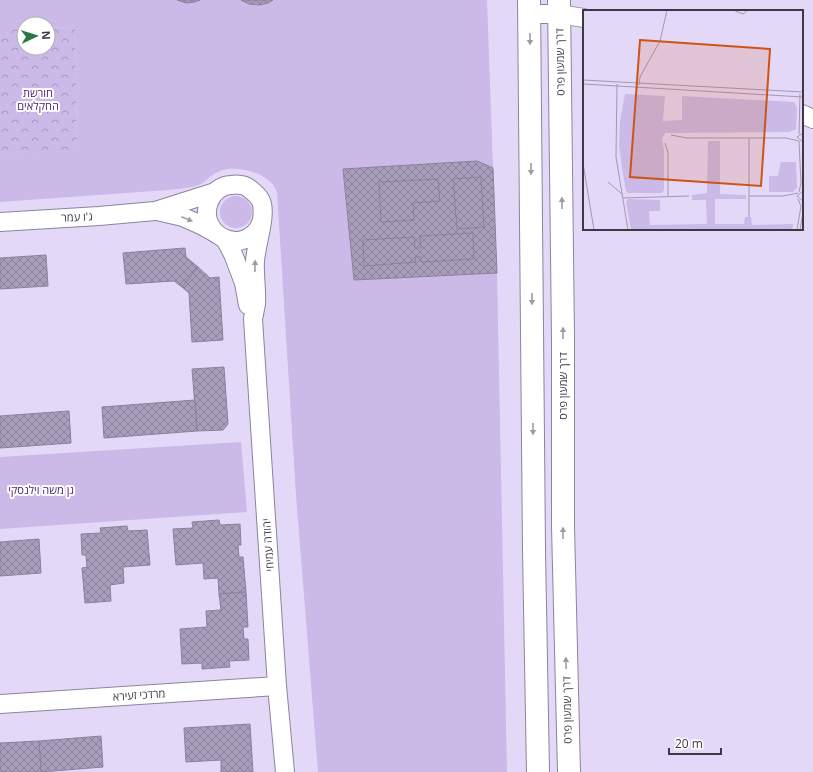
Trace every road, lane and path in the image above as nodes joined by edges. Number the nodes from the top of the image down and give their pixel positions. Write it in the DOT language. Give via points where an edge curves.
graph roads {
  1 [pos="529,7"];
  2 [pos="559,7"];
  3 [pos="583,18"];
  4 [pos="803,114"];
  5 [pos="813,119"];
  6 [pos="215,192"];
  7 [pos="155,211"];
  8 [pos="262,221"];
  9 [pos="0,222"];
  10 [pos="221,237"];
  11 [pos="253,318"];
  12 [pos="277,686"];
  13 [pos="0,704"];
  14 [pos="285,772"];
  15 [pos="538,772"];
  16 [pos="569,772"];
  1 -- 2 [label="street"];
  1 -- 15 [label="street, one-way"];
  2 -- 3 [label="street"];
  16 -- 2 [label="street, דרך שמעון פרס, one-way" via="563,526"];
  4 -- 5 [label="street"];
  6 -- 7 [label="street, ג'ו עמר"];
  6 -- 8 [label="street" via="230,185 239,184 248,188 261,202"];
  6 -- 10 [label="street" via="209,202 207,219 211,228"];
  7 -- 9 [label="street, ג'ו עמר"];
  7 -- 10 [label="street, ג'ו עמר, one-way" via="183,217"];
  8 -- 10 [label="street" via="251,236 243,240 234,241"];
  11 -- 8 [label="street, יהודה עמיחי, one-way" via="256,303 256,252"];
  10 -- 11 [label="street, יהודה עמיחי" via="233,254"];
  11 -- 12 [label="street, יהודה עמיחי"];
  12 -- 13 [label="street, מרדכי זעירא"];
  12 -- 14 [label="street, יהודה עמיחי"];
}
